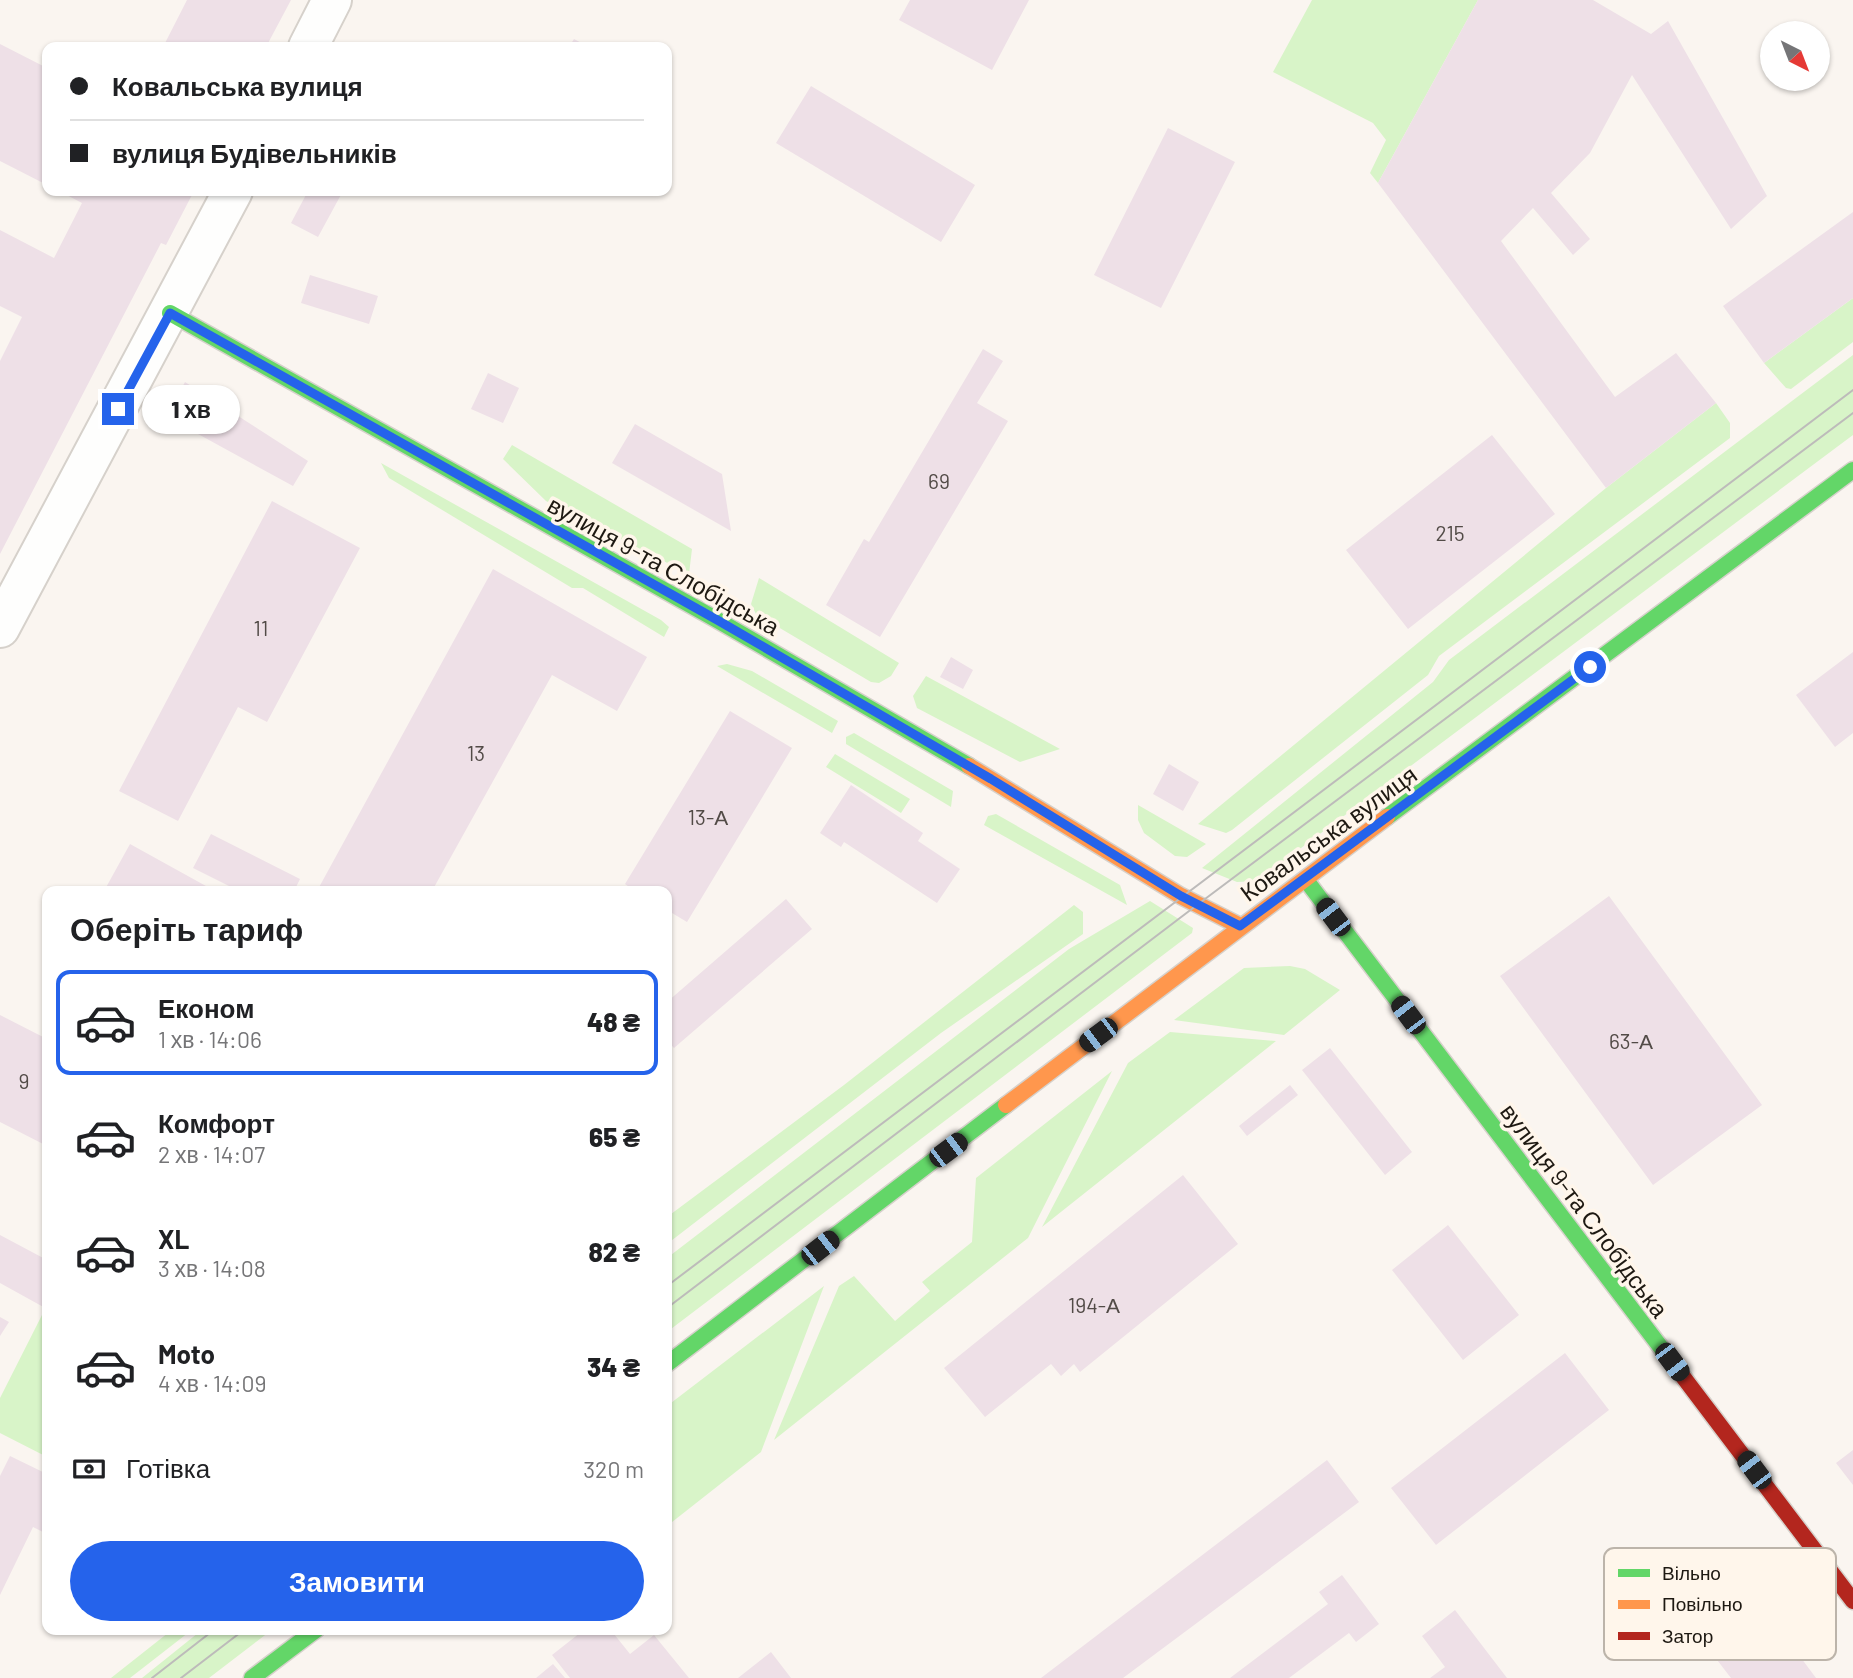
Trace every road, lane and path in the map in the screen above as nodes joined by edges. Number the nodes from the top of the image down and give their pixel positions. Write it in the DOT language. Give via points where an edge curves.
graph roads {
  1 [pos="332,0"];
  2 [pos="311,42"];
  3 [pos="230,196"];
  4 [pos="170,313"];
  5 [pos="1853,470"];
  6 [pos="0,628"];
  7 [pos="1306,880"];
  8 [pos="1240,926"];
  9 [pos="672,1360"];
  10 [pos="1813,1548"];
  11 [pos="1836,1579"];
  12 [pos="1853,1601"];
  13 [pos="309,1635"];
  14 [pos="252,1678"];
  1 -- 2 [label="street"];
  3 -- 4 [label="street"];
  4 -- 6 [label="street"];
  4 -- 8 [label="street, вулиця 9-та Слобідська" via="719,621"];
  5 -- 7 [label="street, Ковальська вулиця"];
  7 -- 8 [label="street, Ковальська вулиця"];
  7 -- 10 [label="street, вулиця 9-та Слобідська"];
  8 -- 9 [label="street, Ковальська вулиця"];
  11 -- 12 [label="street, вулиця 9-та Слобідська"];
  13 -- 14 [label="street"];
}
